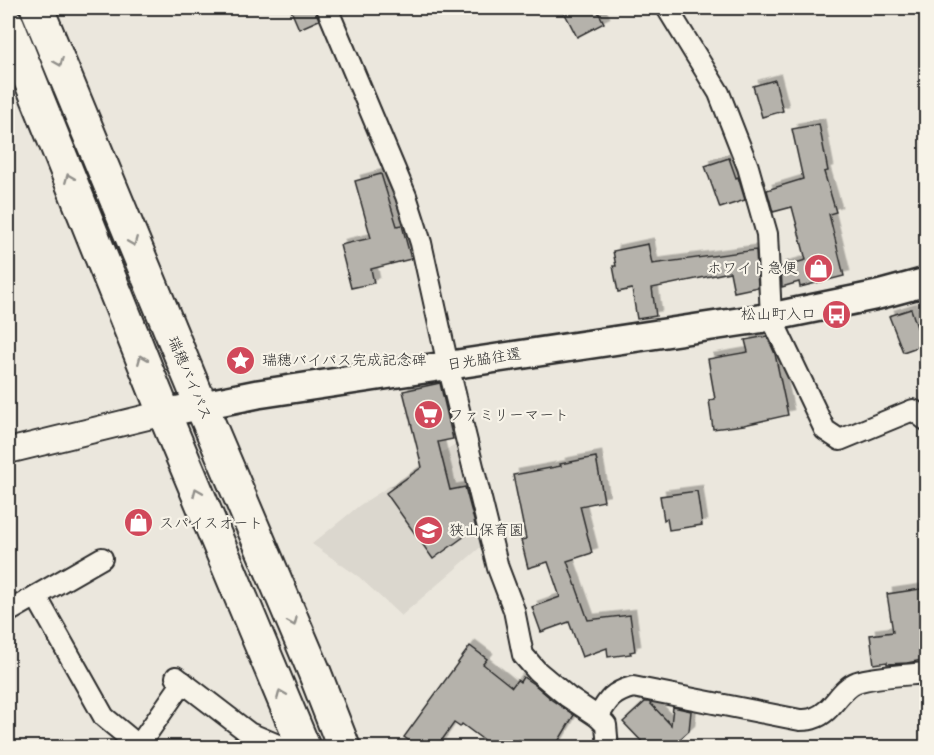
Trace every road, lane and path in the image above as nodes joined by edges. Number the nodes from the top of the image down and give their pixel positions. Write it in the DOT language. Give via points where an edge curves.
graph roads {
  1 [pos="37,8"];
  2 [pos="327,8"];
  3 [pos="667,8"];
  4 [pos="8,25"];
  5 [pos="927,282"];
  6 [pos="771,316"];
  7 [pos="448,364"];
  8 [pos="201,405"];
  9 [pos="164,413"];
  10 [pos="927,420"];
  11 [pos="8,451"];
  12 [pos="102,558"];
  13 [pos="36,596"];
  14 [pos="8,612"];
  15 [pos="927,673"];
  16 [pos="598,717"];
  17 [pos="138,746"];
  18 [pos="285,747"];
  19 [pos="304,747"];
  20 [pos="344,747"];
  21 [pos="608,747"];
  1 -- 8 [label="highway, 瑞穂バイパス, one-way"];
  2 -- 7 [label="street" via="406,196 421,243"];
  3 -- 6 [label="street" via="719,93 748,167 767,234"];
  9 -- 4 [label="highway, one-way"];
  5 -- 6 [label="main road, 日光脇往還"];
  6 -- 7 [label="main road, 日光脇往還"];
  6 -- 10 [label="street" via="825,430 840,440 913,410"];
  7 -- 8 [label="main road, 日光脇往還"];
  7 -- 16 [label="street" via="523,655 568,698"];
  8 -- 9 [label="main road, 日光脇往還"];
  8 -- 20 [label="highway, 瑞穂バイパス, one-way"];
  9 -- 11 [label="street, 日光脇往還"];
  19 -- 9 [label="highway, one-way"];
  12 -- 13 [label="street"];
  13 -- 14 [label="street"];
  13 -- 17 [label="street" via="104,717"];
  15 -- 16 [label="street" via="855,683 828,711 801,720 633,687 608,700"];
  16 -- 21 [label="street" via="606,725"];
  17 -- 18 [label="street" via="180,680 249,733"];
}
